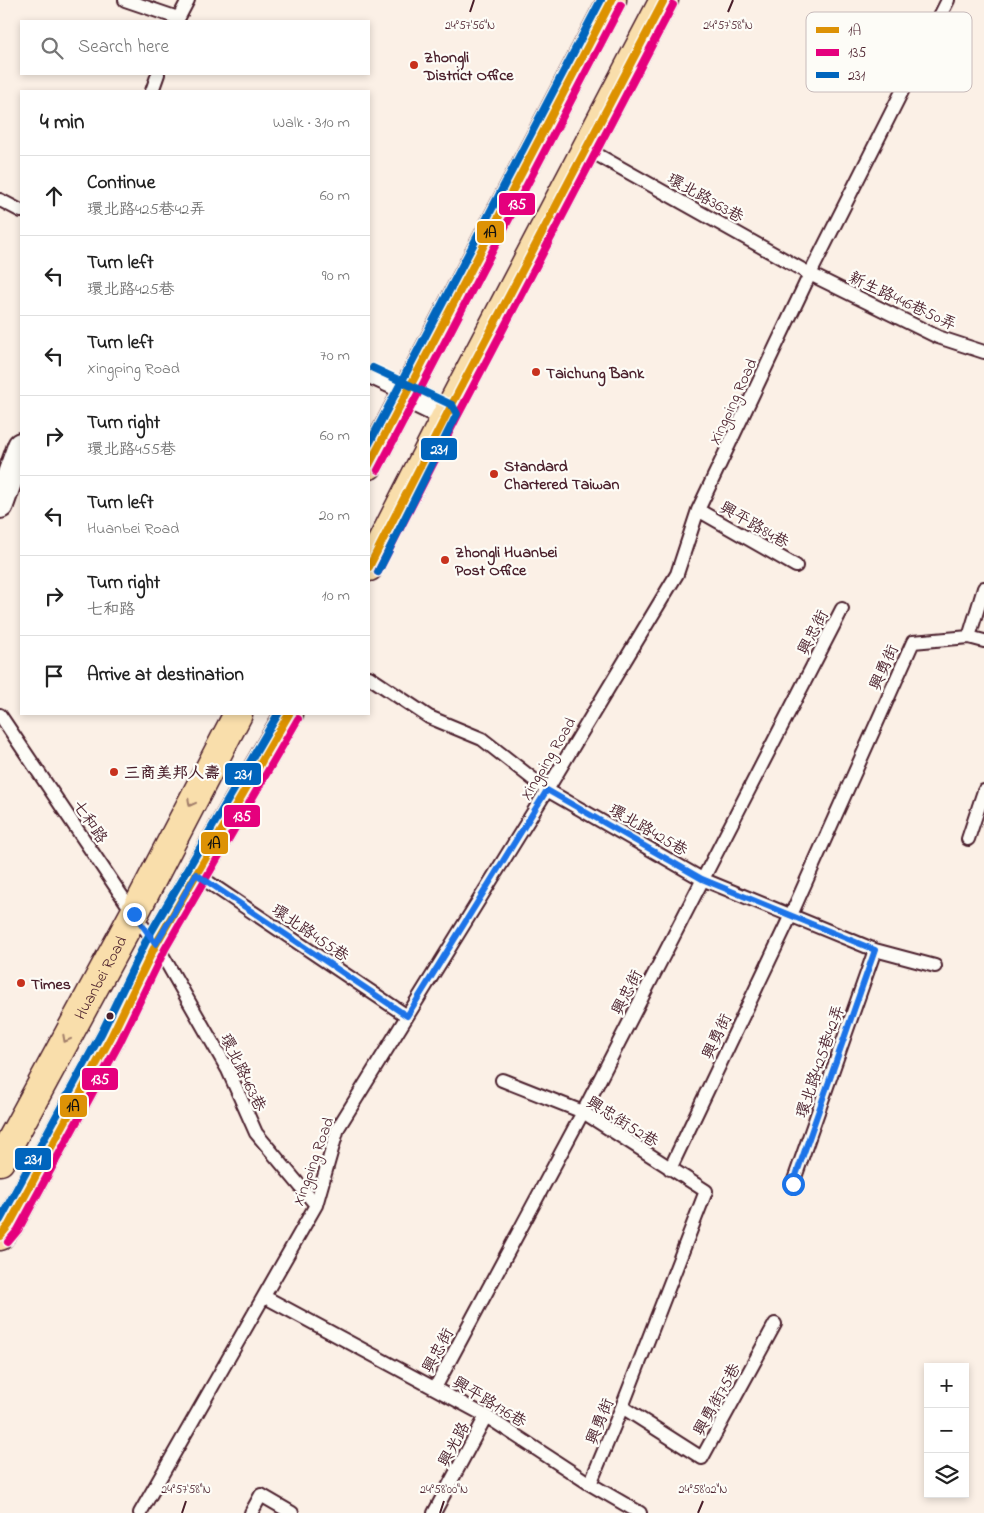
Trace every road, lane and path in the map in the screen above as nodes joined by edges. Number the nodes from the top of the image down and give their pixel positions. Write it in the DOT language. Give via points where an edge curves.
graph roads {
  1 [pos="125,0"];
  2 [pos="188,0"];
  3 [pos="612,0"];
  4 [pos="664,0"];
  5 [pos="948,0"];
  6 [pos="942,12"];
  7 [pos="178,20"];
  8 [pos="158,75"];
  9 [pos="152,90"];
  10 [pos="902,92"];
  11 [pos="587,149"];
  12 [pos="0,200"];
  13 [pos="20,210"];
  14 [pos="810,274"];
  15 [pos="984,352"];
  16 [pos="370,377"];
  17 [pos="406,394"];
  18 [pos="446,414"];
  19 [pos="20,449"];
  20 [pos="370,463"];
  21 [pos="0,505"];
  22 [pos="698,510"];
  23 [pos="370,565"];
  24 [pos="796,566"];
  25 [pos="984,588"];
  26 [pos="842,609"];
  27 [pos="969,637"];
  28 [pos="984,641"];
  29 [pos="370,678"];
  30 [pos="0,715"];
  31 [pos="237,715"];
  32 [pos="288,715"];
  33 [pos="547,790"];
  34 [pos="984,791"];
  35 [pos="968,839"];
  36 [pos="196,874"];
  37 [pos="702,879"];
  38 [pos="134,914"];
  39 [pos="791,916"];
  40 [pos="156,944"];
  41 [pos="875,950"];
  42 [pos="935,966"];
  43 [pos="407,1016"];
  44 [pos="502,1080"];
  45 [pos="583,1112"];
  46 [pos="0,1161"];
  47 [pos="670,1169"];
  48 [pos="793,1184"];
  49 [pos="316,1205"];
  50 [pos="0,1236"];
  51 [pos="265,1297"];
  52 [pos="775,1324"];
  53 [pos="435,1388"];
  54 [pos="622,1407"];
  55 [pos="486,1416"];
  56 [pos="590,1484"];
  57 [pos="140,1513"];
  58 [pos="251,1513"];
  59 [pos="292,1513"];
  60 [pos="434,1513"];
  61 [pos="640,1513"];
  1 -- 7 [label="lane"];
  2 -- 7 [label="lane"];
  3 -- 17 [label="main road"];
  4 -- 11 [label="main road"];
  5 -- 6 [label="lane, Xingping Road"];
  8 -- 9 [label="lane"];
  10 -- 14 [label="lane, Xingping Road"];
  11 -- 14 [label="lane, 環北路363巷"];
  11 -- 18 [label="main road"];
  12 -- 13 [label="lane"];
  14 -- 15 [label="lane, 新生路446巷50弄" via="938,337"];
  14 -- 22 [label="lane, Xingping Road"];
  16 -- 17 [label="lane"];
  17 -- 18 [label="street"];
  17 -- 20 [label="main road"];
  18 -- 23 [label="main road"];
  19 -- 21 [label="street"];
  22 -- 24 [label="lane, 興平路84巷"];
  22 -- 33 [label="lane, Xingping Road" via="677,574"];
  25 -- 27 [label="lane"];
  26 -- 37 [label="lane, 興忠街"];
  27 -- 28 [label="lane"];
  27 -- 39 [label="lane, 興勇街" via="913,642"];
  29 -- 33 [label="lane, 環北路425巷" via="429,717 482,739"];
  30 -- 38 [label="lane, 七和路"];
  31 -- 38 [label="main road, Huanbei Road, one-way"];
  32 -- 36 [label="main road"];
  33 -- 37 [label="lane, 環北路425巷"];
  33 -- 43 [label="lane, Xingping Road"];
  34 -- 35 [label="lane"];
  36 -- 40 [label="main road"];
  36 -- 43 [label="lane, 環北路455巷"];
  37 -- 39 [label="lane, 環北路425巷"];
  37 -- 45 [label="lane, 興忠街"];
  38 -- 40 [label="lane, 七和路"];
  38 -- 46 [label="main road, Huanbei Road, one-way"];
  39 -- 41 [label="lane, 環北路425巷"];
  39 -- 47 [label="lane, 興勇街"];
  40 -- 49 [label="lane, 環北路463巷" via="228,1070 256,1133"];
  40 -- 50 [label="main road" via="55,1143"];
  41 -- 42 [label="lane, 環北路425巷"];
  41 -- 48 [label="lane, 環北路425巷42弄"];
  43 -- 49 [label="lane, Xingping Road" via="338,1128"];
  44 -- 45 [label="lane, 興忠街52巷"];
  45 -- 47 [label="lane, 興忠街52巷"];
  45 -- 53 [label="lane, 興忠街"];
  47 -- 54 [label="lane, 興勇街" via="706,1191"];
  49 -- 51 [label="lane, Xingping Road"];
  51 -- 53 [label="lane, 興平路176巷"];
  51 -- 57 [label="lane, Xingping Road"];
  52 -- 54 [label="lane, 興勇街75巷" via="702,1458"];
  53 -- 55 [label="lane, 興平路176巷"];
  54 -- 56 [label="lane, 興勇街"];
  55 -- 56 [label="lane, 興平路176巷"];
  55 -- 60 [label="lane, 興光路"];
  56 -- 61 [label="lane, 興平路176巷"];
  58 -- 59 [label="lane" via="261,1495"];
}
